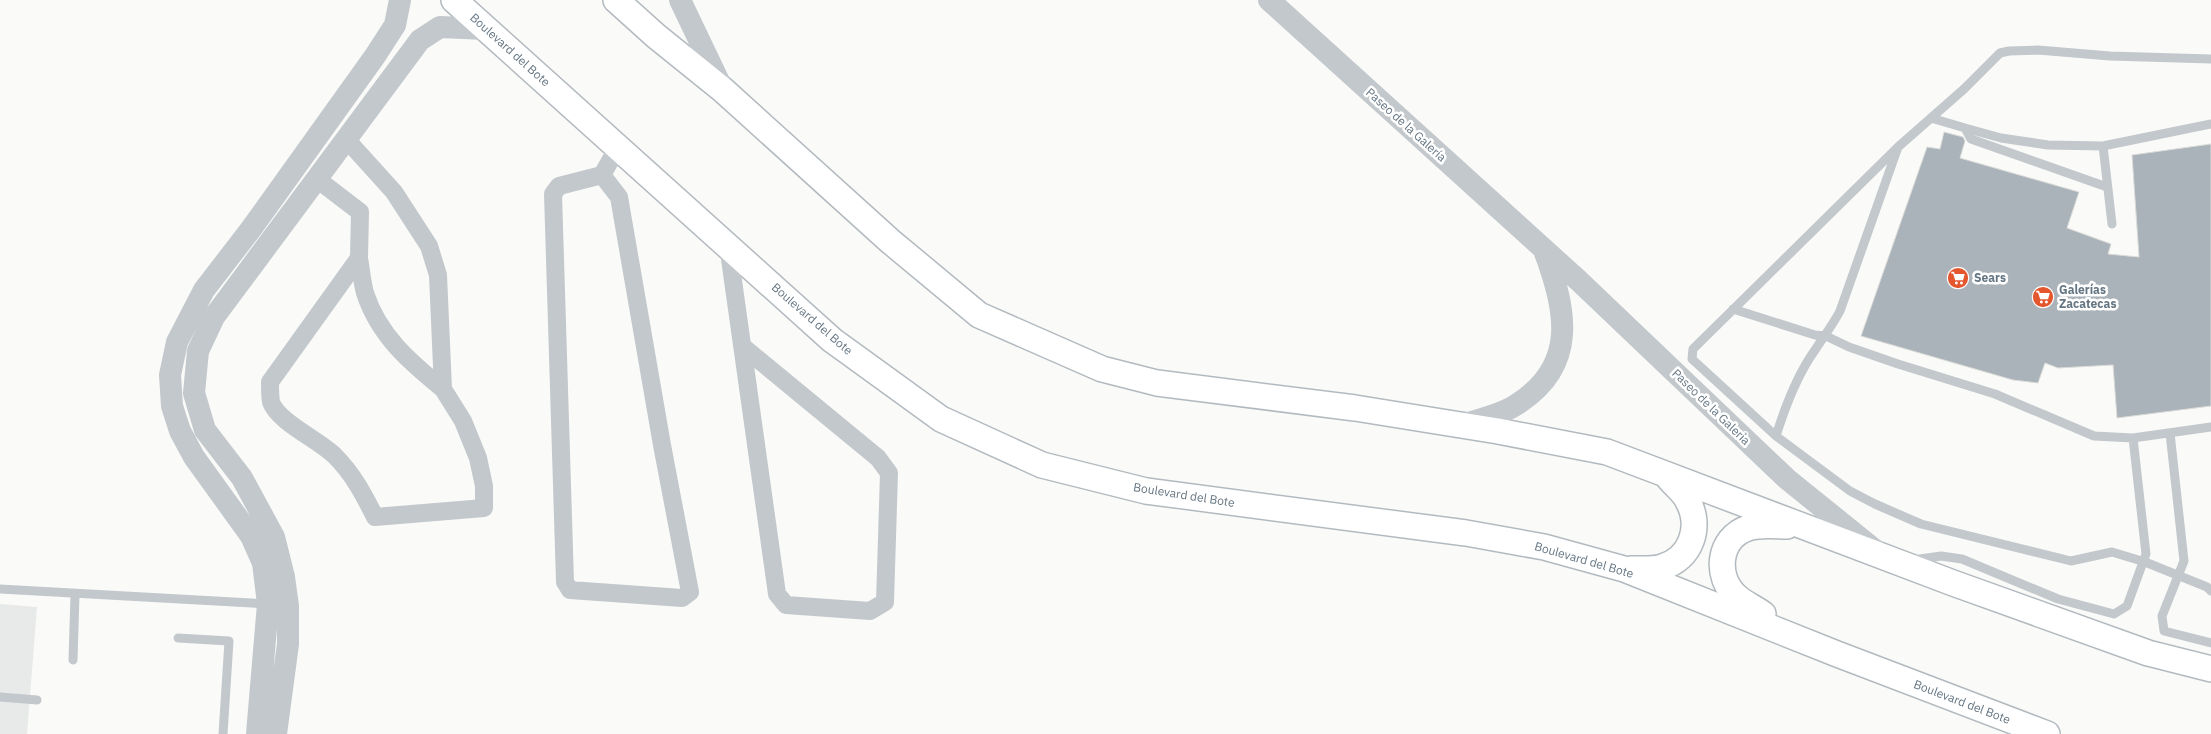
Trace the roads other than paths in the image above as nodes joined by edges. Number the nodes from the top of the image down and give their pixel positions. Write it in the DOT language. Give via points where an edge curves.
graph roads {
  1 [pos="400,0"];
  2 [pos="454,0"];
  3 [pos="616,0"];
  4 [pos="680,0"];
  5 [pos="1269,0"];
  6 [pos="486,29"];
  7 [pos="2211,59"];
  8 [pos="723,90"];
  9 [pos="355,107"];
  10 [pos="1931,118"];
  11 [pos="2211,124"];
  12 [pos="1965,128"];
  13 [pos="347,140"];
  14 [pos="2103,146"];
  15 [pos="618,147"];
  16 [pos="1898,147"];
  17 [pos="602,175"];
  18 [pos="317,179"];
  19 [pos="2107,187"];
  20 [pos="2112,224"];
  21 [pos="251,229"];
  22 [pos="270,241"];
  23 [pos="728,245"];
  24 [pos="1544,250"];
  25 [pos="359,258"];
  26 [pos="1733,309"];
  27 [pos="1826,336"];
  28 [pos="742,346"];
  29 [pos="443,389"];
  30 [pos="1462,425"];
  31 [pos="2211,427"];
  32 [pos="2170,433"];
  33 [pos="1776,436"];
  34 [pos="2133,438"];
  35 [pos="1667,476"];
  36 [pos="1799,526"];
  37 [pos="1891,560"];
  38 [pos="2145,562"];
  39 [pos="1624,569"];
  40 [pos="2178,576"];
  41 [pos="0,589"];
  42 [pos="2211,591"];
  43 [pos="75,595"];
  44 [pos="278,605"];
  45 [pos="178,638"];
  46 [pos="1807,642"];
  47 [pos="2211,643"];
  48 [pos="73,660"];
  49 [pos="2211,669"];
  50 [pos="0,697"];
  51 [pos="37,700"];
  52 [pos="223,734"];
  53 [pos="257,734"];
  54 [pos="276,734"];
  55 [pos="2046,734"];
  1 -- 9 [label="street" via="395,25"];
  2 -- 6 [label="main road, Boulevard del Bote"];
  3 -- 8 [label="main road"];
  4 -- 8 [label="street"];
  5 -- 24 [label="street, Paseo de la Galería"];
  6 -- 9 [label="street" via="440,28 420,40"];
  6 -- 15 [label="main road, Boulevard del Bote"];
  7 -- 10 [label="lane" via="2009,51 2000,53"];
  8 -- 30 [label="main road" via="890,241 987,319 1102,369 1157,383"];
  9 -- 13 [label="street"];
  9 -- 21 [label="street"];
  10 -- 12 [label="lane"];
  10 -- 16 [label="lane"];
  11 -- 14 [label="lane"];
  12 -- 14 [label="lane" via="2001,138"];
  12 -- 19 [label="lane" via="1971,139"];
  13 -- 18 [label="street"];
  13 -- 29 [label="street" via="394,192 429,246 438,275"];
  14 -- 19 [label="lane"];
  15 -- 17 [label="street"];
  15 -- 23 [label="main road, Boulevard del Bote"];
  16 -- 26 [label="lane"];
  16 -- 27 [label="lane" via="1840,311"];
  17 -- 17 [label="street" via="559,186 553,194 565,582 570,590 682,598 690,592 619,197"];
  18 -- 22 [label="street"];
  18 -- 25 [label="street" via="360,212"];
  19 -- 20 [label="lane"];
  21 -- 22 [label="street"];
  21 -- 44 [label="street" via="204,290 177,342 170,375 172,406 180,431 194,457 251,536"];
  22 -- 44 [label="street" via="214,317 198,351 194,393 205,430 242,478 274,537 284,577"];
  23 -- 28 [label="street"];
  23 -- 39 [label="main road, Boulevard del Bote" via="832,340 941,419 1042,465 1146,491 1466,533 1534,545"];
  24 -- 30 [label="street" via="1558,287 1562,310 1563,332 1557,361 1544,381 1520,403"];
  24 -- 37 [label="street, Paseo de la Galeria" via="1787,479"];
  25 -- 29 [label="street" via="365,293 383,330 404,357"];
  25 -- 29 [label="street" via="270,382 271,401 280,416 335,456 358,483 375,518 484,508 484,486 478,458 463,421"];
  26 -- 27 [label="lane"];
  26 -- 33 [label="lane" via="1693,349 1692,359"];
  27 -- 33 [label="lane" via="1814,351 1786,406"];
  27 -- 34 [label="lane" via="1898,364 1995,394 2094,436"];
  28 -- 28 [label="street" via="777,594 786,605 870,611 885,602 889,473 878,458"];
  30 -- 35 [label="main road" via="1606,452"];
  31 -- 32 [label="lane"];
  32 -- 34 [label="lane"];
  32 -- 40 [label="lane" via="2184,561"];
  33 -- 38 [label="lane" via="1850,491 1921,524 2071,561 2112,552"];
  34 -- 38 [label="lane"];
  35 -- 36 [label="main road"];
  35 -- 39 [label="main road" via="1688,500 1694,517 1692,542 1686,553 1664,567"];
  36 -- 37 [label="main road"];
  36 -- 46 [label="main road" via="1747,528 1728,541 1721,564 1726,581 1736,596"];
  37 -- 38 [label="lane" via="1941,556 1962,559 2058,599 2114,614 2127,606"];
  37 -- 49 [label="main road" via="2148,653"];
  38 -- 40 [label="lane"];
  39 -- 46 [label="main road, Boulevard del Bote"];
  40 -- 42 [label="lane" via="2207,586"];
  40 -- 47 [label="lane" via="2162,616 2164,631"];
  41 -- 43 [label="lane"];
  43 -- 44 [label="lane"];
  43 -- 48 [label="lane"];
  44 -- 53 [label="street"];
  44 -- 54 [label="street" via="288,644"];
  45 -- 52 [label="lane" via="229,641"];
  46 -- 55 [label="main road, Boulevard del Bote"];
  50 -- 51 [label="lane"];
}
